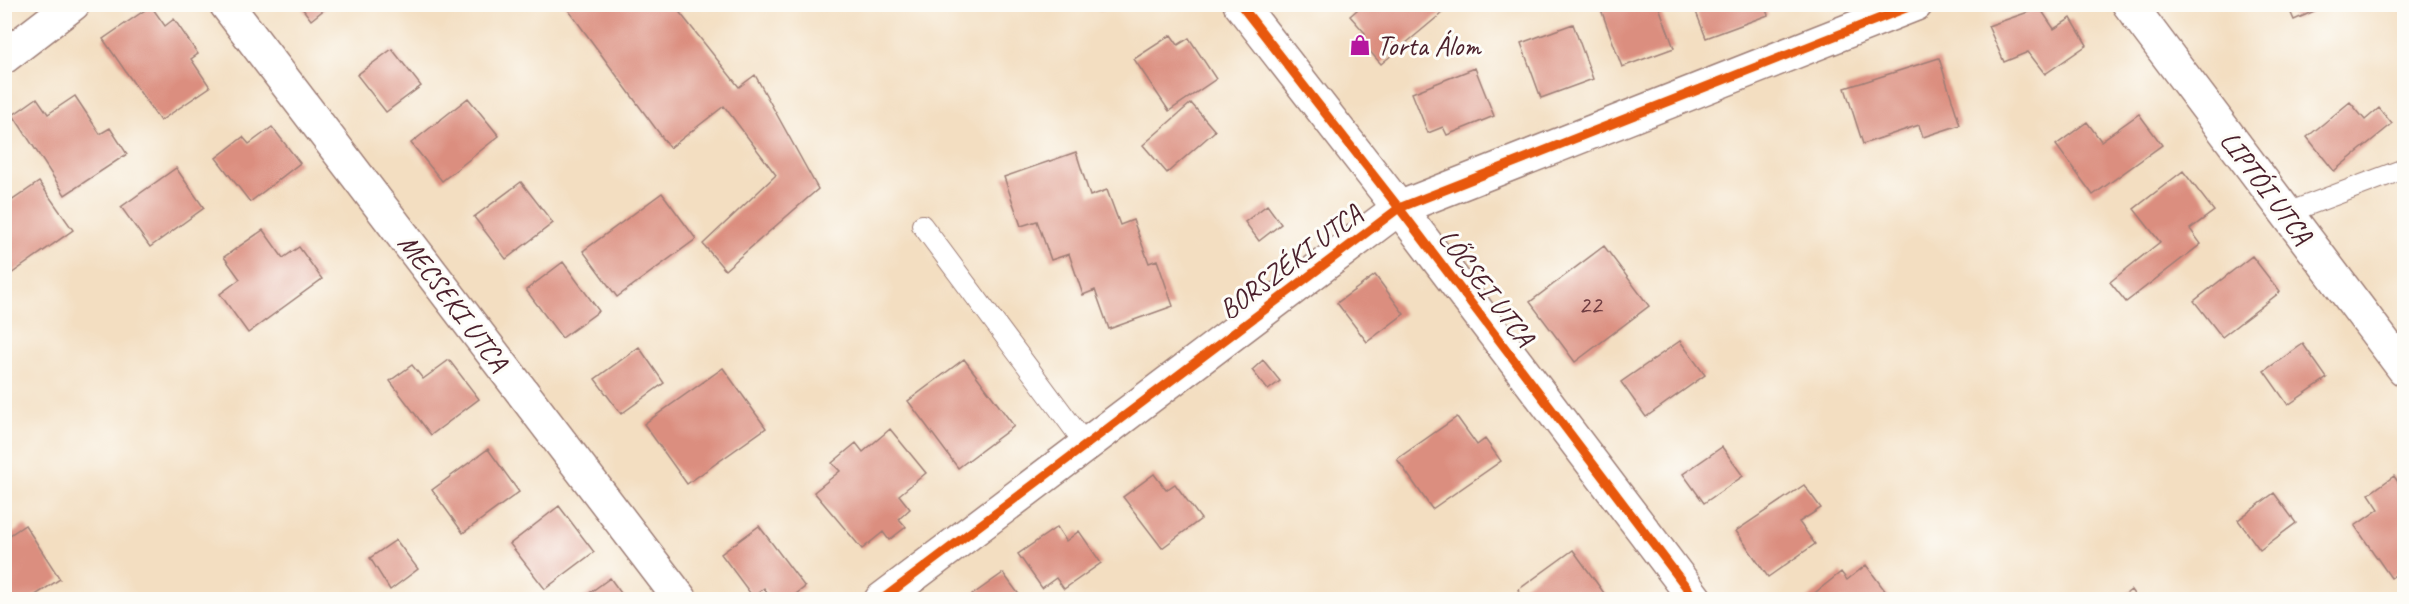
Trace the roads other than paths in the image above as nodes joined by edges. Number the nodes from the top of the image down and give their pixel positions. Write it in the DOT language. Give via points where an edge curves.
graph roads {
  1 [pos="73,4"];
  2 [pos="226,4"];
  3 [pos="1240,4"];
  4 [pos="1916,4"];
  5 [pos="2129,4"];
  6 [pos="4,57"];
  7 [pos="2404,169"];
  8 [pos="1399,208"];
  9 [pos="2287,213"];
  10 [pos="922,225"];
  11 [pos="2404,369"];
  12 [pos="1086,445"];
  13 [pos="681,600"];
  14 [pos="881,600"];
  15 [pos="1696,600"];
  1 -- 6 [label="street"];
  2 -- 13 [label="street, MECSEKI UTCA"];
  3 -- 8 [label="street, LŐCSEI UTCA"];
  4 -- 8 [label="street, BORSZÉKI UTCA"];
  5 -- 9 [label="street, LIPTÓI UTCA"];
  7 -- 9 [label="lane"];
  8 -- 12 [label="street, BORSZÉKI UTCA"];
  8 -- 15 [label="street, LŐCSEI UTCA"];
  9 -- 11 [label="street, LIPTÓI UTCA"];
  10 -- 12 [label="lane"];
  12 -- 14 [label="street, BORSZÉKI UTCA"];
}
